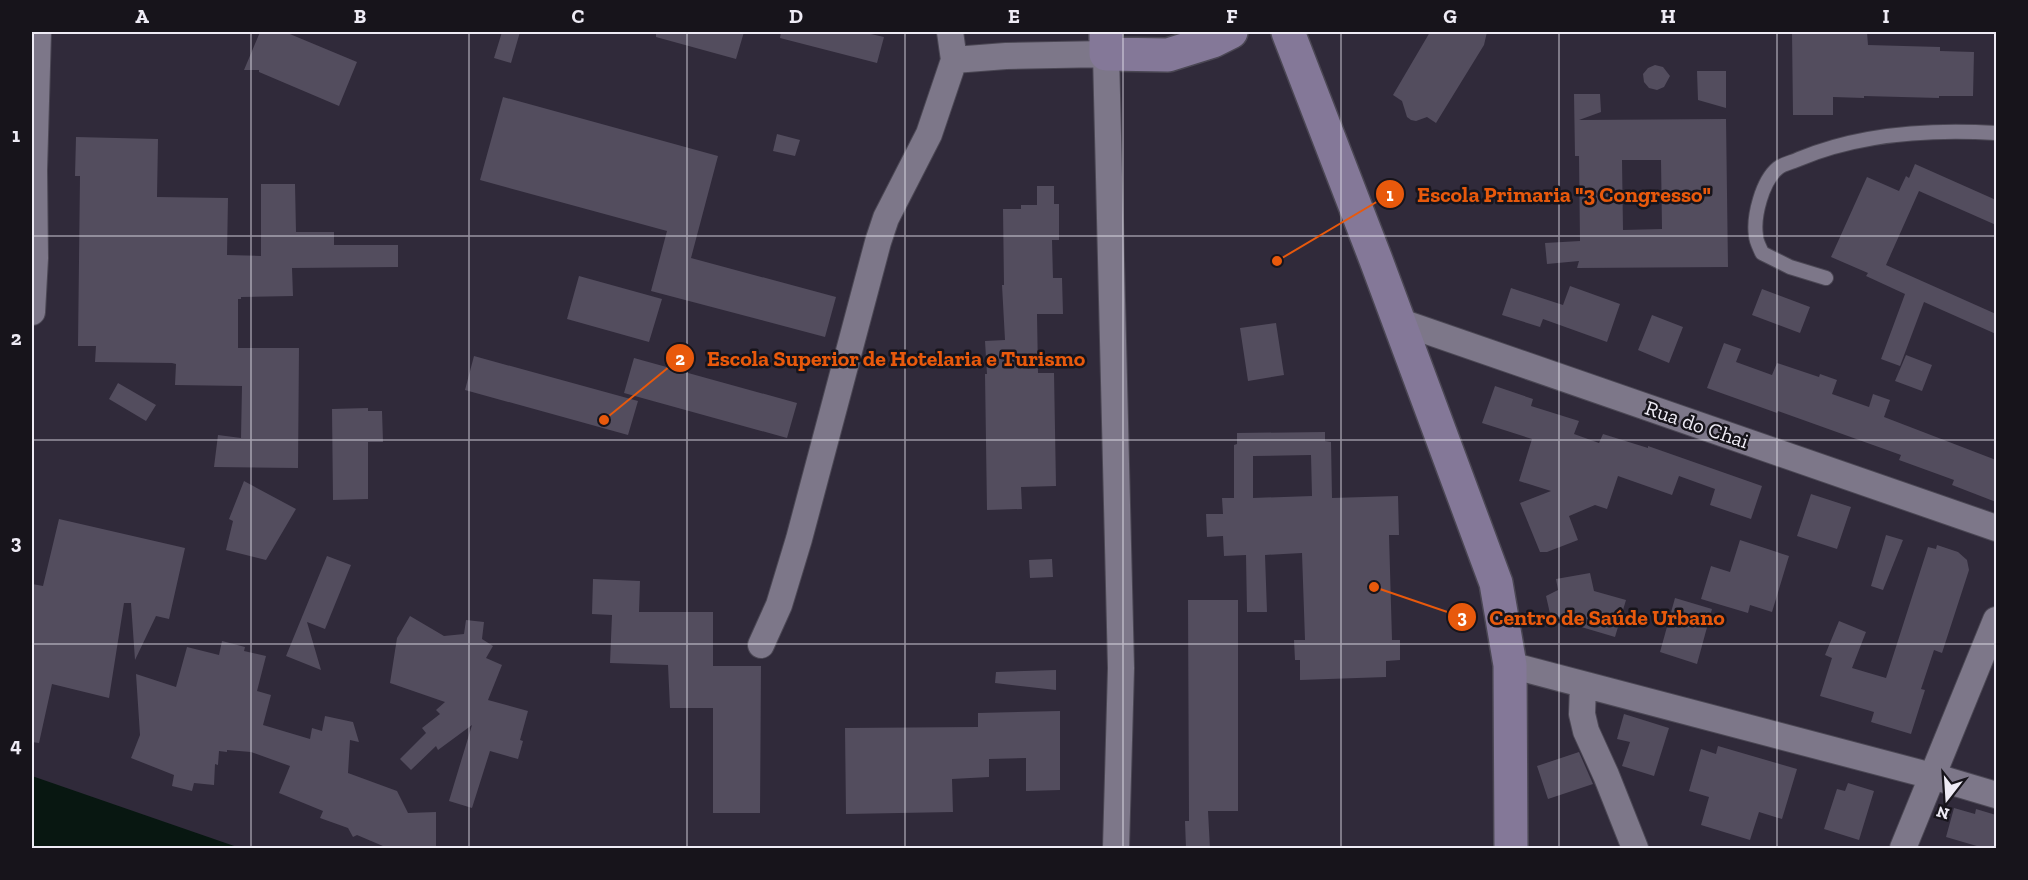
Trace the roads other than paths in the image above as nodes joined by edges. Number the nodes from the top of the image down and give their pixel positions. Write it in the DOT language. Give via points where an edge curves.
graph roads {
  1 [pos="38,32"];
  2 [pos="950,32"];
  3 [pos="1231,32"];
  4 [pos="1288,32"];
  5 [pos="1106,43"];
  6 [pos="954,60"];
  7 [pos="1996,133"];
  8 [pos="1826,278"];
  9 [pos="32,312"];
  10 [pos="1398,321"];
  11 [pos="1996,528"];
  12 [pos="1996,620"];
  13 [pos="761,645"];
  14 [pos="1510,665"];
  15 [pos="1583,685"];
  16 [pos="1932,776"];
  17 [pos="1996,795"];
  18 [pos="1116,849"];
  19 [pos="1511,849"];
  20 [pos="1635,849"];
  21 [pos="1903,849"];
  1 -- 9 [label="street"];
  2 -- 6 [label="street"];
  3 -- 5 [label="street" via="1168,55"];
  4 -- 10 [label="street"];
  5 -- 6 [label="street"];
  5 -- 18 [label="street" via="1121,668"];
  6 -- 13 [label="street" via="929,134 886,218 878,242 786,583"];
  7 -- 8 [label="lane" via="1892,135 1818,151 1778,168 1764,188 1757,212 1756,237 1762,253"];
  10 -- 11 [label="street, Rua do Chai"];
  10 -- 14 [label="street" via="1496,583"];
  12 -- 16 [label="street"];
  14 -- 15 [label="street"];
  14 -- 19 [label="street"];
  15 -- 16 [label="street"];
  15 -- 20 [label="street" via="1586,731"];
  16 -- 17 [label="street"];
  16 -- 21 [label="street"];
}
